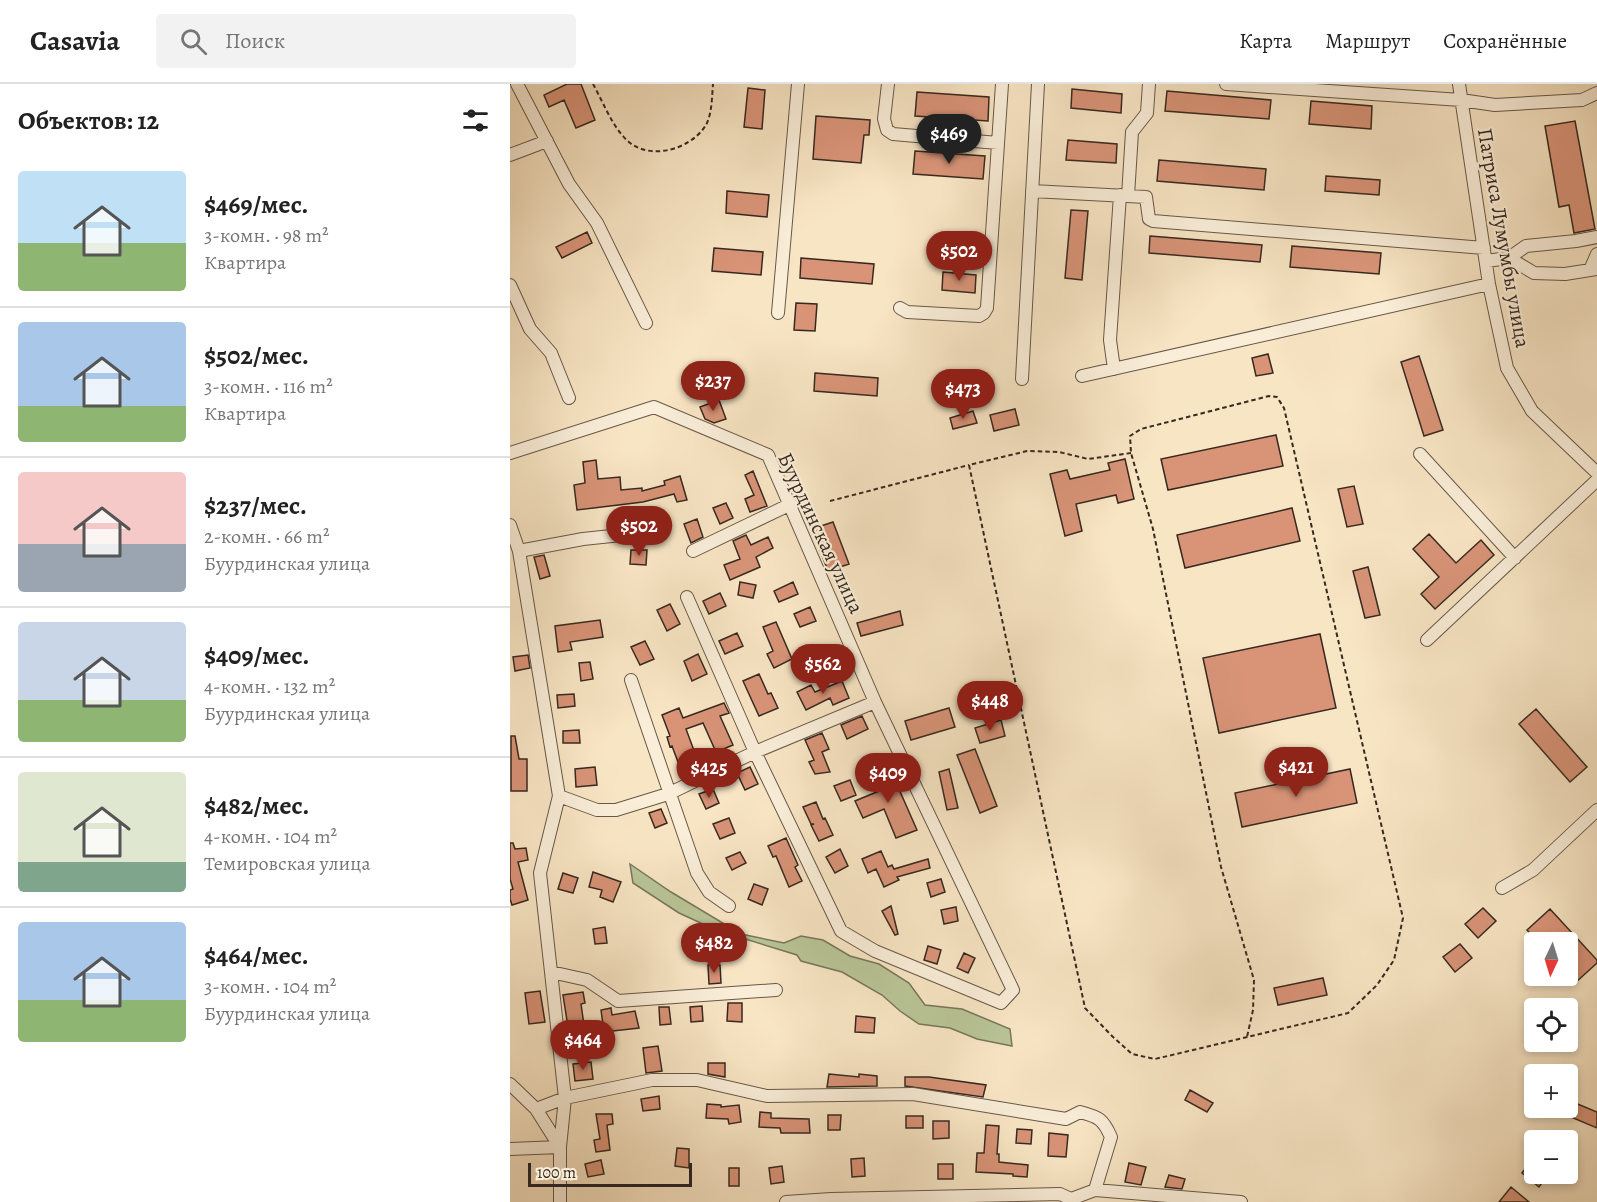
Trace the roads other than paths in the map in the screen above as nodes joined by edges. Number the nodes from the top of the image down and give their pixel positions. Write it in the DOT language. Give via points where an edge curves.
graph roads {
  1 [pos="516,84"];
  2 [pos="798,84"];
  3 [pos="888,84"];
  4 [pos="1002,84"];
  5 [pos="1038,84"];
  6 [pos="1149,84"];
  7 [pos="1226,84"];
  8 [pos="1459,84"];
  9 [pos="1597,93"];
  10 [pos="1461,100"];
  11 [pos="548,141"];
  12 [pos="998,143"];
  13 [pos="510,155"];
  14 [pos="1032,191"];
  15 [pos="1124,195"];
  16 [pos="1597,237"];
  17 [pos="1484,248"];
  18 [pos="1597,254"];
  19 [pos="1509,258"];
  20 [pos="1486,261"];
  21 [pos="1593,270"];
  22 [pos="1489,284"];
  23 [pos="510,285"];
  24 [pos="900,308"];
  25 [pos="778,313"];
  26 [pos="646,323"];
  27 [pos="1114,369"];
  28 [pos="1082,376"];
  29 [pos="1022,379"];
  30 [pos="569,398"];
  31 [pos="510,453"];
  32 [pos="1420,454"];
  33 [pos="1597,473"];
  34 [pos="1597,480"];
  35 [pos="791,504"];
  36 [pos="510,525"];
  37 [pos="621,535"];
  38 [pos="693,550"];
  39 [pos="519,551"];
  40 [pos="1515,558"];
  41 [pos="687,597"];
  42 [pos="1427,640"];
  43 [pos="631,680"];
  44 [pos="875,702"];
  45 [pos="755,752"];
  46 [pos="668,794"];
  47 [pos="560,796"];
  48 [pos="1597,810"];
  49 [pos="1502,888"];
  50 [pos="729,906"];
  51 [pos="551,972"];
  52 [pos="776,990"];
  53 [pos="510,1084"];
  54 [pos="565,1098"];
  55 [pos="536,1110"];
  56 [pos="560,1147"];
  57 [pos="510,1149"];
  58 [pos="1095,1190"];
  59 [pos="830,1200"];
  60 [pos="1072,1200"];
  61 [pos="560,1202"];
  62 [pos="786,1202"];
  63 [pos="1241,1202"];
  1 -- 11 [label="street"];
  2 -- 25 [label="street"];
  3 -- 12 [label="street" via="884,119 887,130 893,134"];
  4 -- 12 [label="street"];
  5 -- 14 [label="street"];
  6 -- 15 [label="street" via="1148,113 1132,132"];
  7 -- 10 [label="street"];
  8 -- 10 [label="street, Патриса Лумумбы улица"];
  9 -- 10 [label="street" via="1582,100 1495,105"];
  10 -- 17 [label="street, Патриса Лумумбы улица"];
  11 -- 13 [label="street"];
  11 -- 26 [label="street" via="570,184 597,223"];
  12 -- 24 [label="street" via="987,308 979,316 907,312"];
  14 -- 15 [label="street"];
  14 -- 29 [label="street"];
  15 -- 17 [label="street" via="1146,197 1149,219 1153,221"];
  15 -- 27 [label="street" via="1110,340"];
  16 -- 19 [label="street" via="1526,246"];
  17 -- 20 [label="street, Патриса Лумумбы улица"];
  18 -- 21 [label="street"];
  19 -- 20 [label="street"];
  19 -- 21 [label="street" via="1534,273"];
  20 -- 22 [label="street, Патриса Лумумбы улица"];
  22 -- 27 [label="street"];
  22 -- 33 [label="street, Патриса Лумумбы улица" via="1507,368 1517,386 1532,411"];
  23 -- 30 [label="street" via="530,329 550,353"];
  27 -- 28 [label="street"];
  31 -- 35 [label="street, Буурдинская улица" via="654,407 768,455"];
  32 -- 40 [label="street"];
  34 -- 40 [label="street"];
  35 -- 38 [label="street"];
  35 -- 44 [label="street, Буурдинская улица"];
  36 -- 39 [label="street"];
  37 -- 39 [label="street"];
  39 -- 47 [label="street"];
  40 -- 42 [label="street"];
  41 -- 45 [label="street"];
  43 -- 46 [label="street"];
  44 -- 45 [label="street"];
  44 -- 45 [label="street, Буурдинская улица" via="1013,990 1001,1003 875,951 841,930"];
  45 -- 46 [label="street"];
  46 -- 47 [label="street" via="616,810 597,810"];
  46 -- 50 [label="street" via="697,873 709,892"];
  47 -- 51 [label="street" via="540,873"];
  48 -- 49 [label="street" via="1533,870"];
  51 -- 52 [label="street" via="587,980 618,1000"];
  51 -- 54 [label="street"];
  53 -- 55 [label="street"];
  54 -- 55 [label="street"];
  54 -- 56 [label="street"];
  54 -- 58 [label="street" via="652,1080 697,1080 767,1096 913,1094 1066,1119 1080,1112 1105,1122 1111,1137"];
  55 -- 56 [label="street"];
  56 -- 57 [label="street"];
  56 -- 61 [label="street"];
  58 -- 60 [label="street"];
  58 -- 63 [label="street"];
  59 -- 60 [label="street" via="1060,1194"];
  59 -- 62 [label="street"];
}
